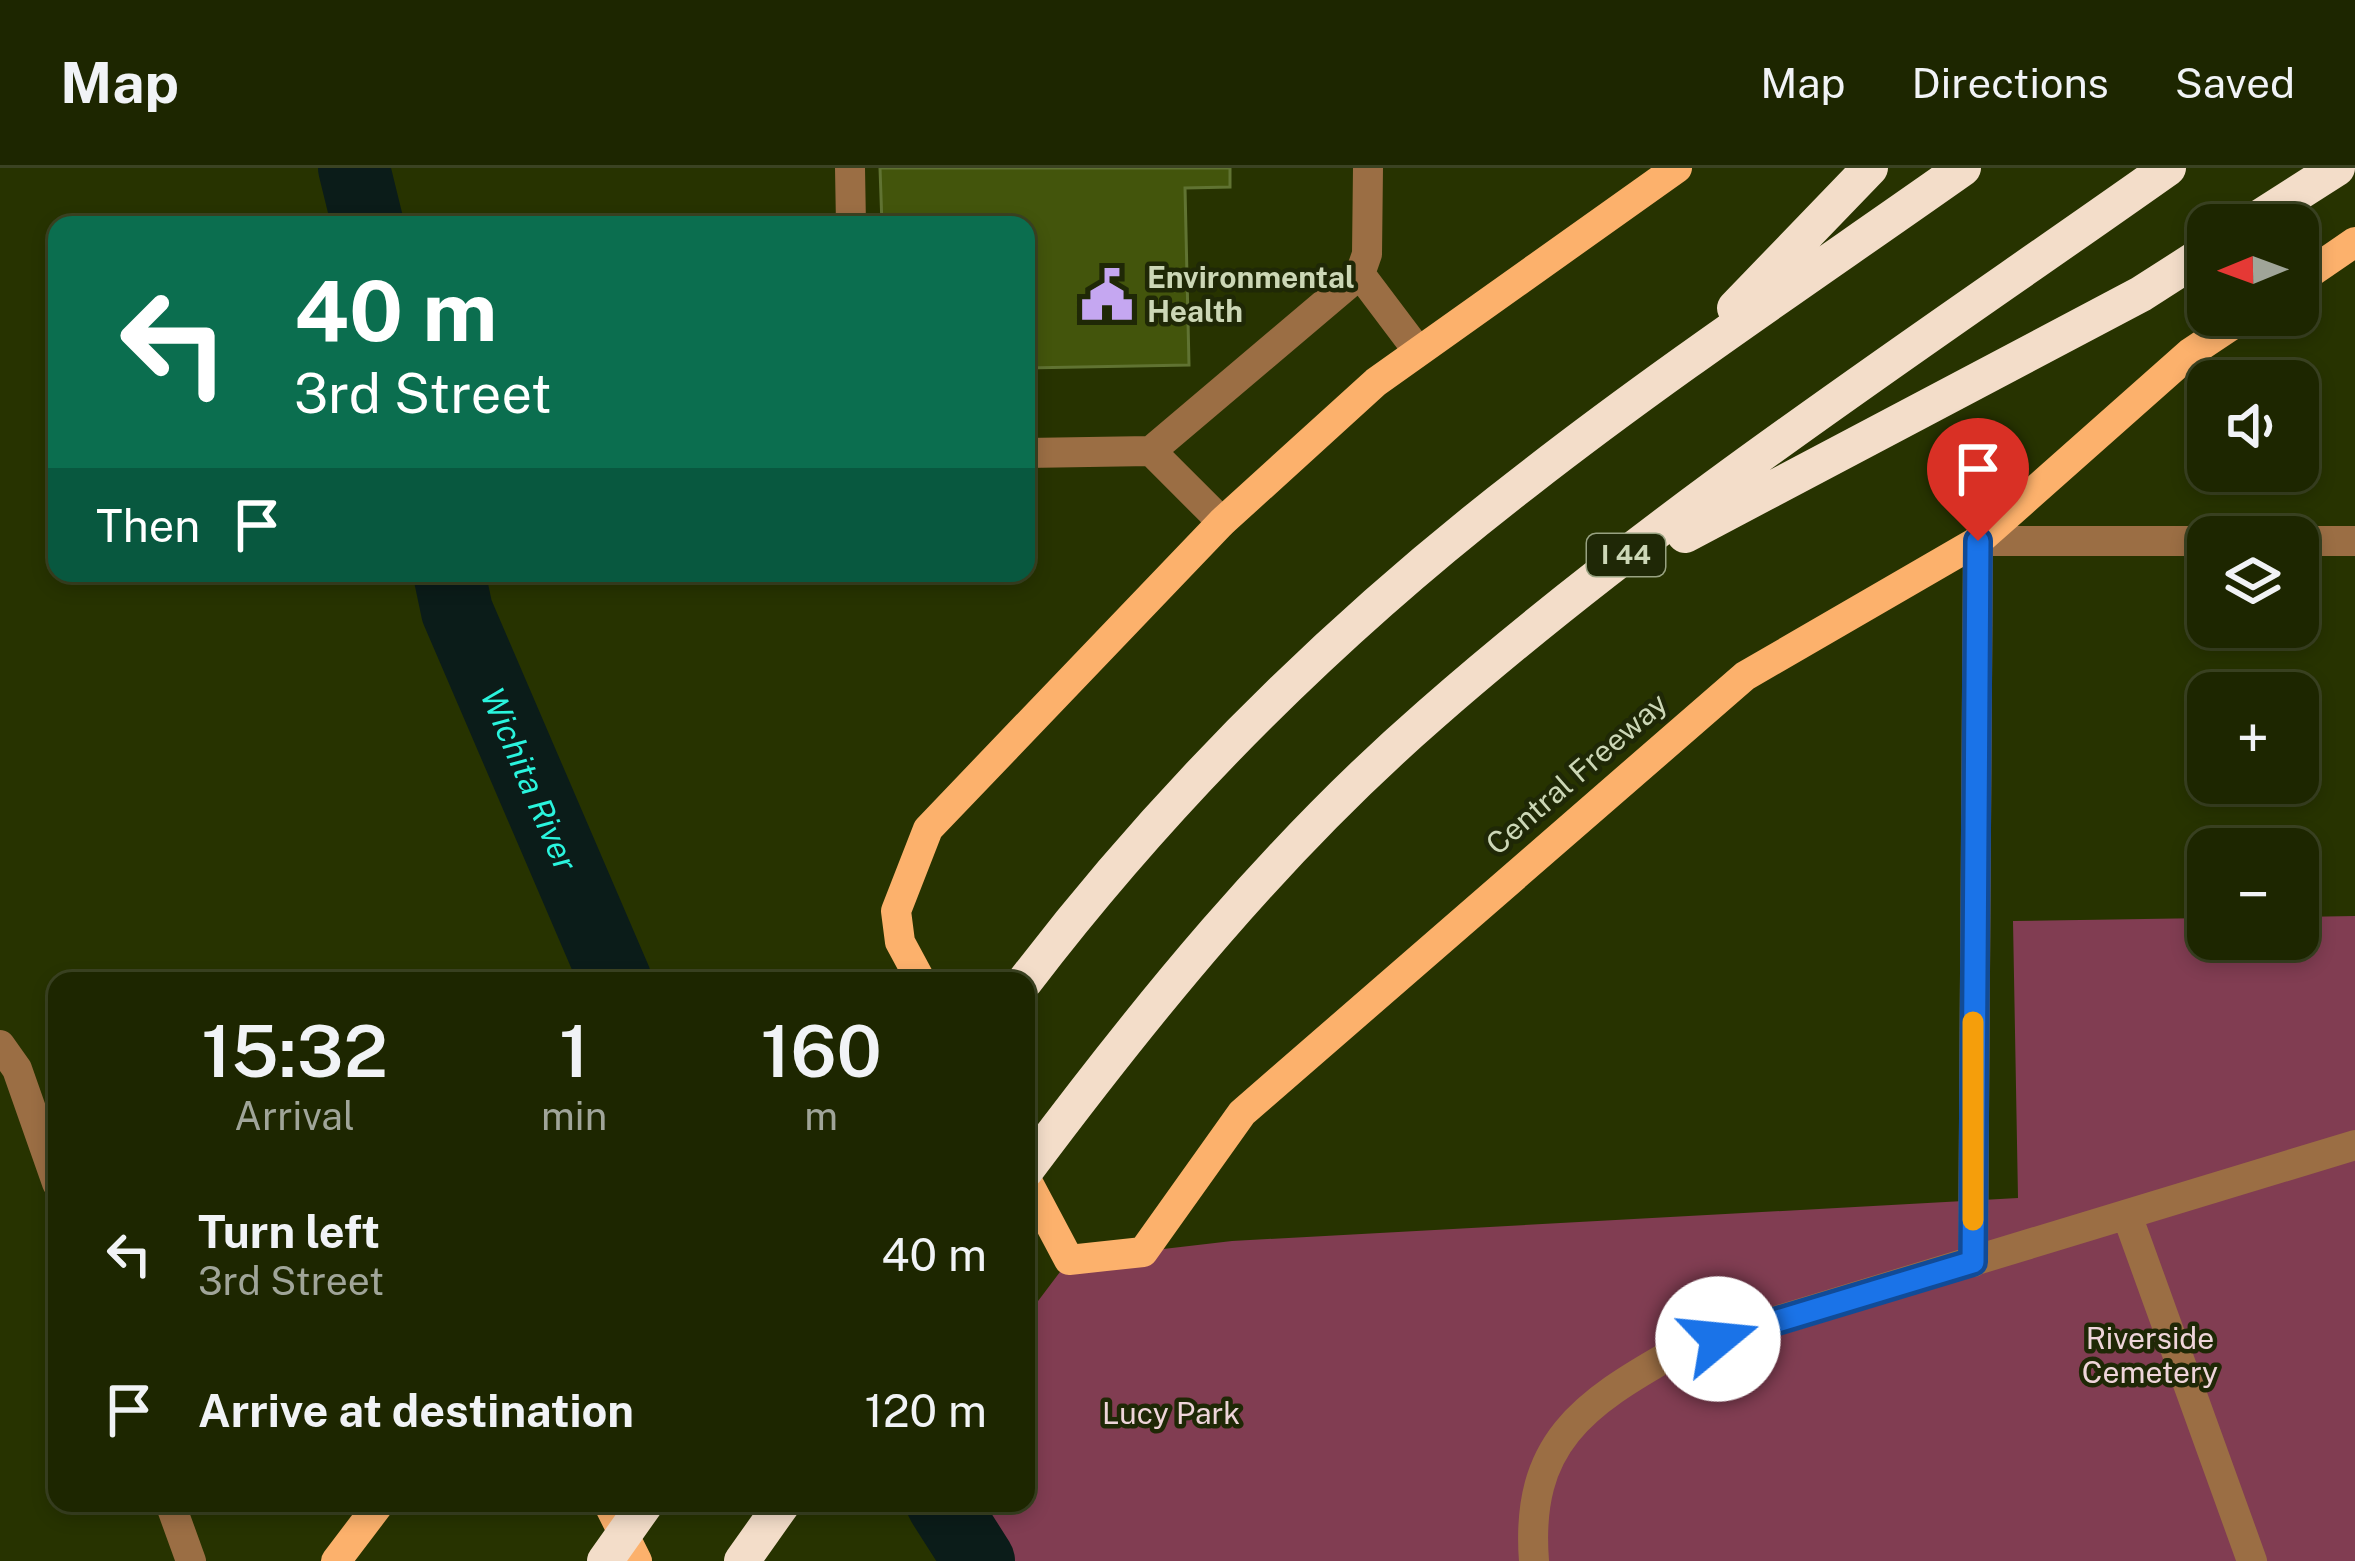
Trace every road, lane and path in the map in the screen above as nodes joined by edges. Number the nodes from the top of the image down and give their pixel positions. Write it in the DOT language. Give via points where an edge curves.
graph roads {
  1 [pos="850,168"];
  2 [pos="1368,168"];
  3 [pos="1677,168"];
  4 [pos="1870,168"];
  5 [pos="1963,168"];
  6 [pos="2168,168"];
  7 [pos="2337,168"];
  8 [pos="2281,204"];
  9 [pos="851,216"];
  10 [pos="2355,242"];
  11 [pos="2187,264"];
  12 [pos="2319,266"];
  13 [pos="1360,274"];
  14 [pos="2216,336"];
  15 [pos="1418,351"];
  16 [pos="1675,371"];
  17 [pos="1151,451"];
  18 [pos="1035,453"];
  19 [pos="1222,522"];
  20 [pos="1978,541"];
  21 [pos="2187,541"];
  22 [pos="2319,541"];
  23 [pos="2355,542"];
  24 [pos="1570,596"];
  25 [pos="916,972"];
  26 [pos="1031,972"];
  27 [pos="0,1045"];
  28 [pos="2355,1145"];
  29 [pos="48,1158"];
  30 [pos="1035,1162"];
  31 [pos="1035,1192"];
  32 [pos="2127,1215"];
  33 [pos="1973,1262"];
  34 [pos="173,1512"];
  35 [pos="373,1512"];
  36 [pos="613,1512"];
  37 [pos="640,1512"];
  38 [pos="777,1512"];
  39 [pos="190,1561"];
  40 [pos="336,1561"];
  41 [pos="605,1561"];
  42 [pos="638,1561"];
  43 [pos="742,1561"];
  44 [pos="1534,1561"];
  45 [pos="2252,1561"];
  1 -- 9 [label="street"];
  2 -- 13 [label="street"];
  3 -- 15 [label="main road"];
  4 -- 16 [label="highway"];
  5 -- 16 [label="highway"];
  6 -- 24 [label="highway, Central Freeway / I 44"];
  7 -- 8 [label="highway"];
  10 -- 12 [label="main road"];
  11 -- 24 [label="highway"];
  13 -- 15 [label="street"];
  13 -- 17 [label="street"];
  14 -- 20 [label="main road, Central Freeway"];
  15 -- 19 [label="main road"];
  16 -- 26 [label="highway" via="1524,482 1355,625 1229,745 1095,889"];
  17 -- 18 [label="street"];
  17 -- 19 [label="street"];
  19 -- 25 [label="main road" via="928,829 896,911"];
  20 -- 21 [label="street"];
  20 -- 31 [label="main road, Central Freeway" via="1745,676 1242,1113 1143,1252 1069,1260"];
  20 -- 33 [label="street"];
  22 -- 23 [label="street"];
  24 -- 30 [label="highway, Central Freeway / I 44" via="1426,718 1274,866 1144,1013"];
  27 -- 29 [label="street"];
  28 -- 32 [label="street"];
  32 -- 33 [label="street"];
  32 -- 45 [label="street"];
  33 -- 44 [label="street" via="1677,1351 1612,1388 1556,1442 1530,1513"];
  34 -- 39 [label="street"];
  35 -- 40 [label="main road"];
  36 -- 42 [label="main road"];
  37 -- 41 [label="highway, bridge"];
  38 -- 43 [label="highway"];
}
